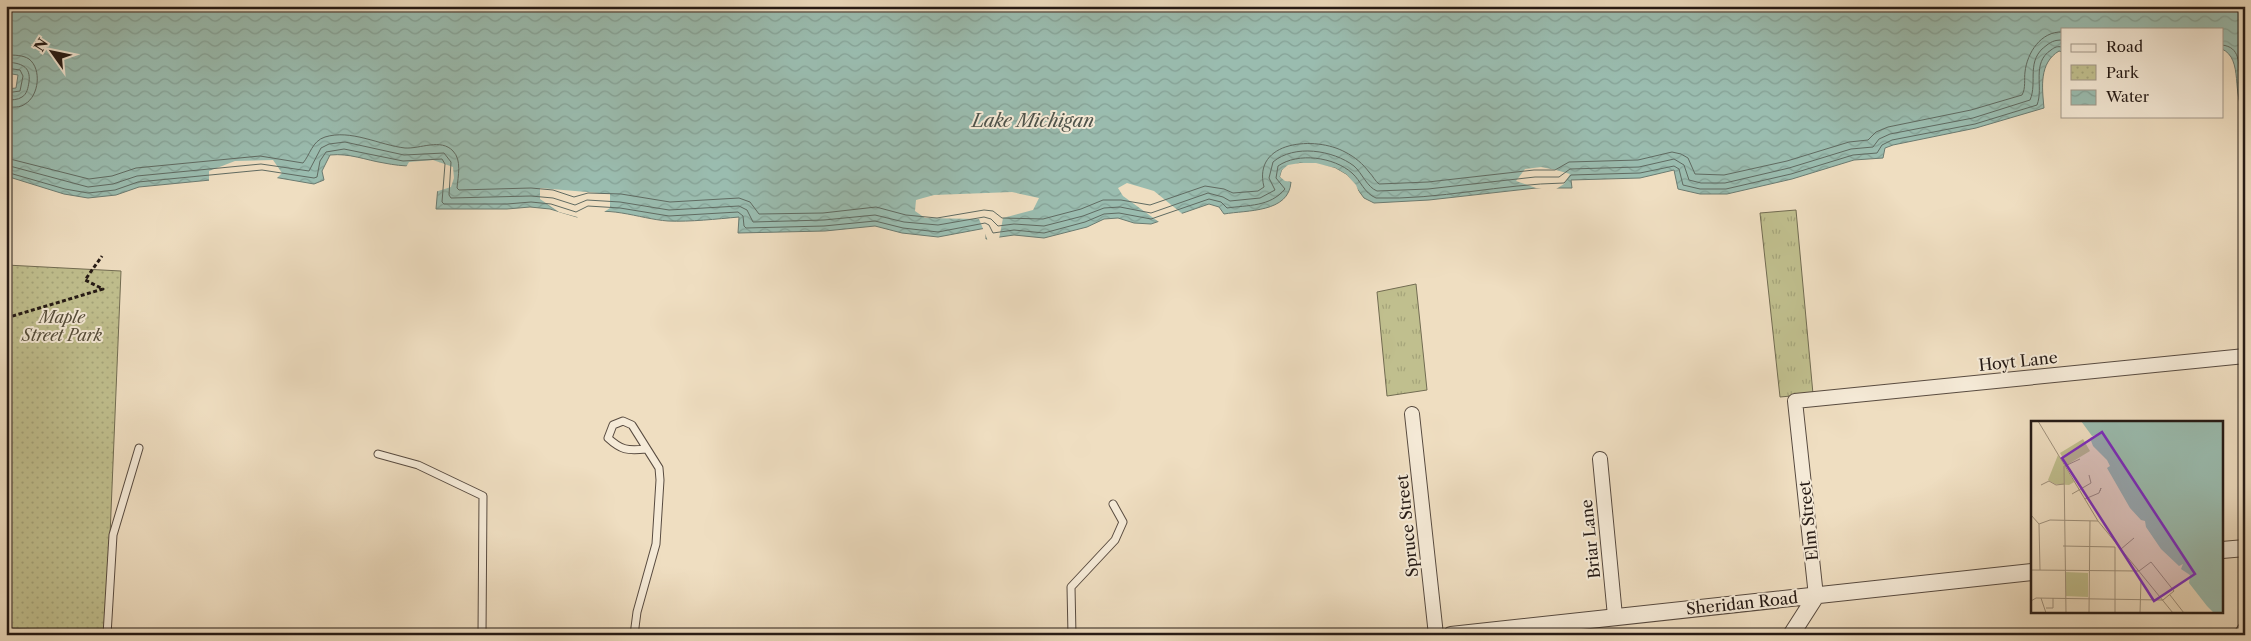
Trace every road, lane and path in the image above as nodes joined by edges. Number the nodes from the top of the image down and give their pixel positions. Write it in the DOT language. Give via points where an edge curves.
graph roads {
  1 [pos="102,256"];
  2 [pos="6,318"];
  3 [pos="2245,356"];
  4 [pos="1795,401"];
  5 [pos="1412,414"];
  6 [pos="139,448"];
  7 [pos="646,449"];
  8 [pos="378,454"];
  9 [pos="1600,459"];
  10 [pos="1113,504"];
  11 [pos="2245,548"];
  12 [pos="2224,550"];
  13 [pos="2031,572"];
  14 [pos="1816,596"];
  15 [pos="1615,616"];
  16 [pos="2245,629"];
  17 [pos="107,635"];
  18 [pos="482,635"];
  19 [pos="634,635"];
  20 [pos="1072,635"];
  21 [pos="1436,635"];
  22 [pos="1451,635"];
  23 [pos="1791,635"];
  24 [pos="2241,635"];
  1 -- 2 [label="path" via="84,280 103,289"];
  3 -- 4 [label="street, Hoyt Lane"];
  4 -- 14 [label="street, Elm Street"];
  5 -- 21 [label="street, Spruce Street"];
  6 -- 17 [label="lane" via="113,535"];
  7 -- 7 [label="lane" via="619,448 608,438 613,425 623,421 632,425"];
  7 -- 19 [label="lane" via="659,468 656,544"];
  8 -- 18 [label="lane" via="418,464 483,496"];
  9 -- 15 [label="street, Briar Lane"];
  10 -- 20 [label="lane" via="1123,522 1115,540 1071,587"];
  11 -- 12 [label="street"];
  13 -- 14 [label="street, Sheridan Road"];
  14 -- 15 [label="street, Sheridan Road"];
  14 -- 23 [label="street"];
  15 -- 22 [label="street, Sheridan Road"];
  16 -- 24 [label="street"];
}
